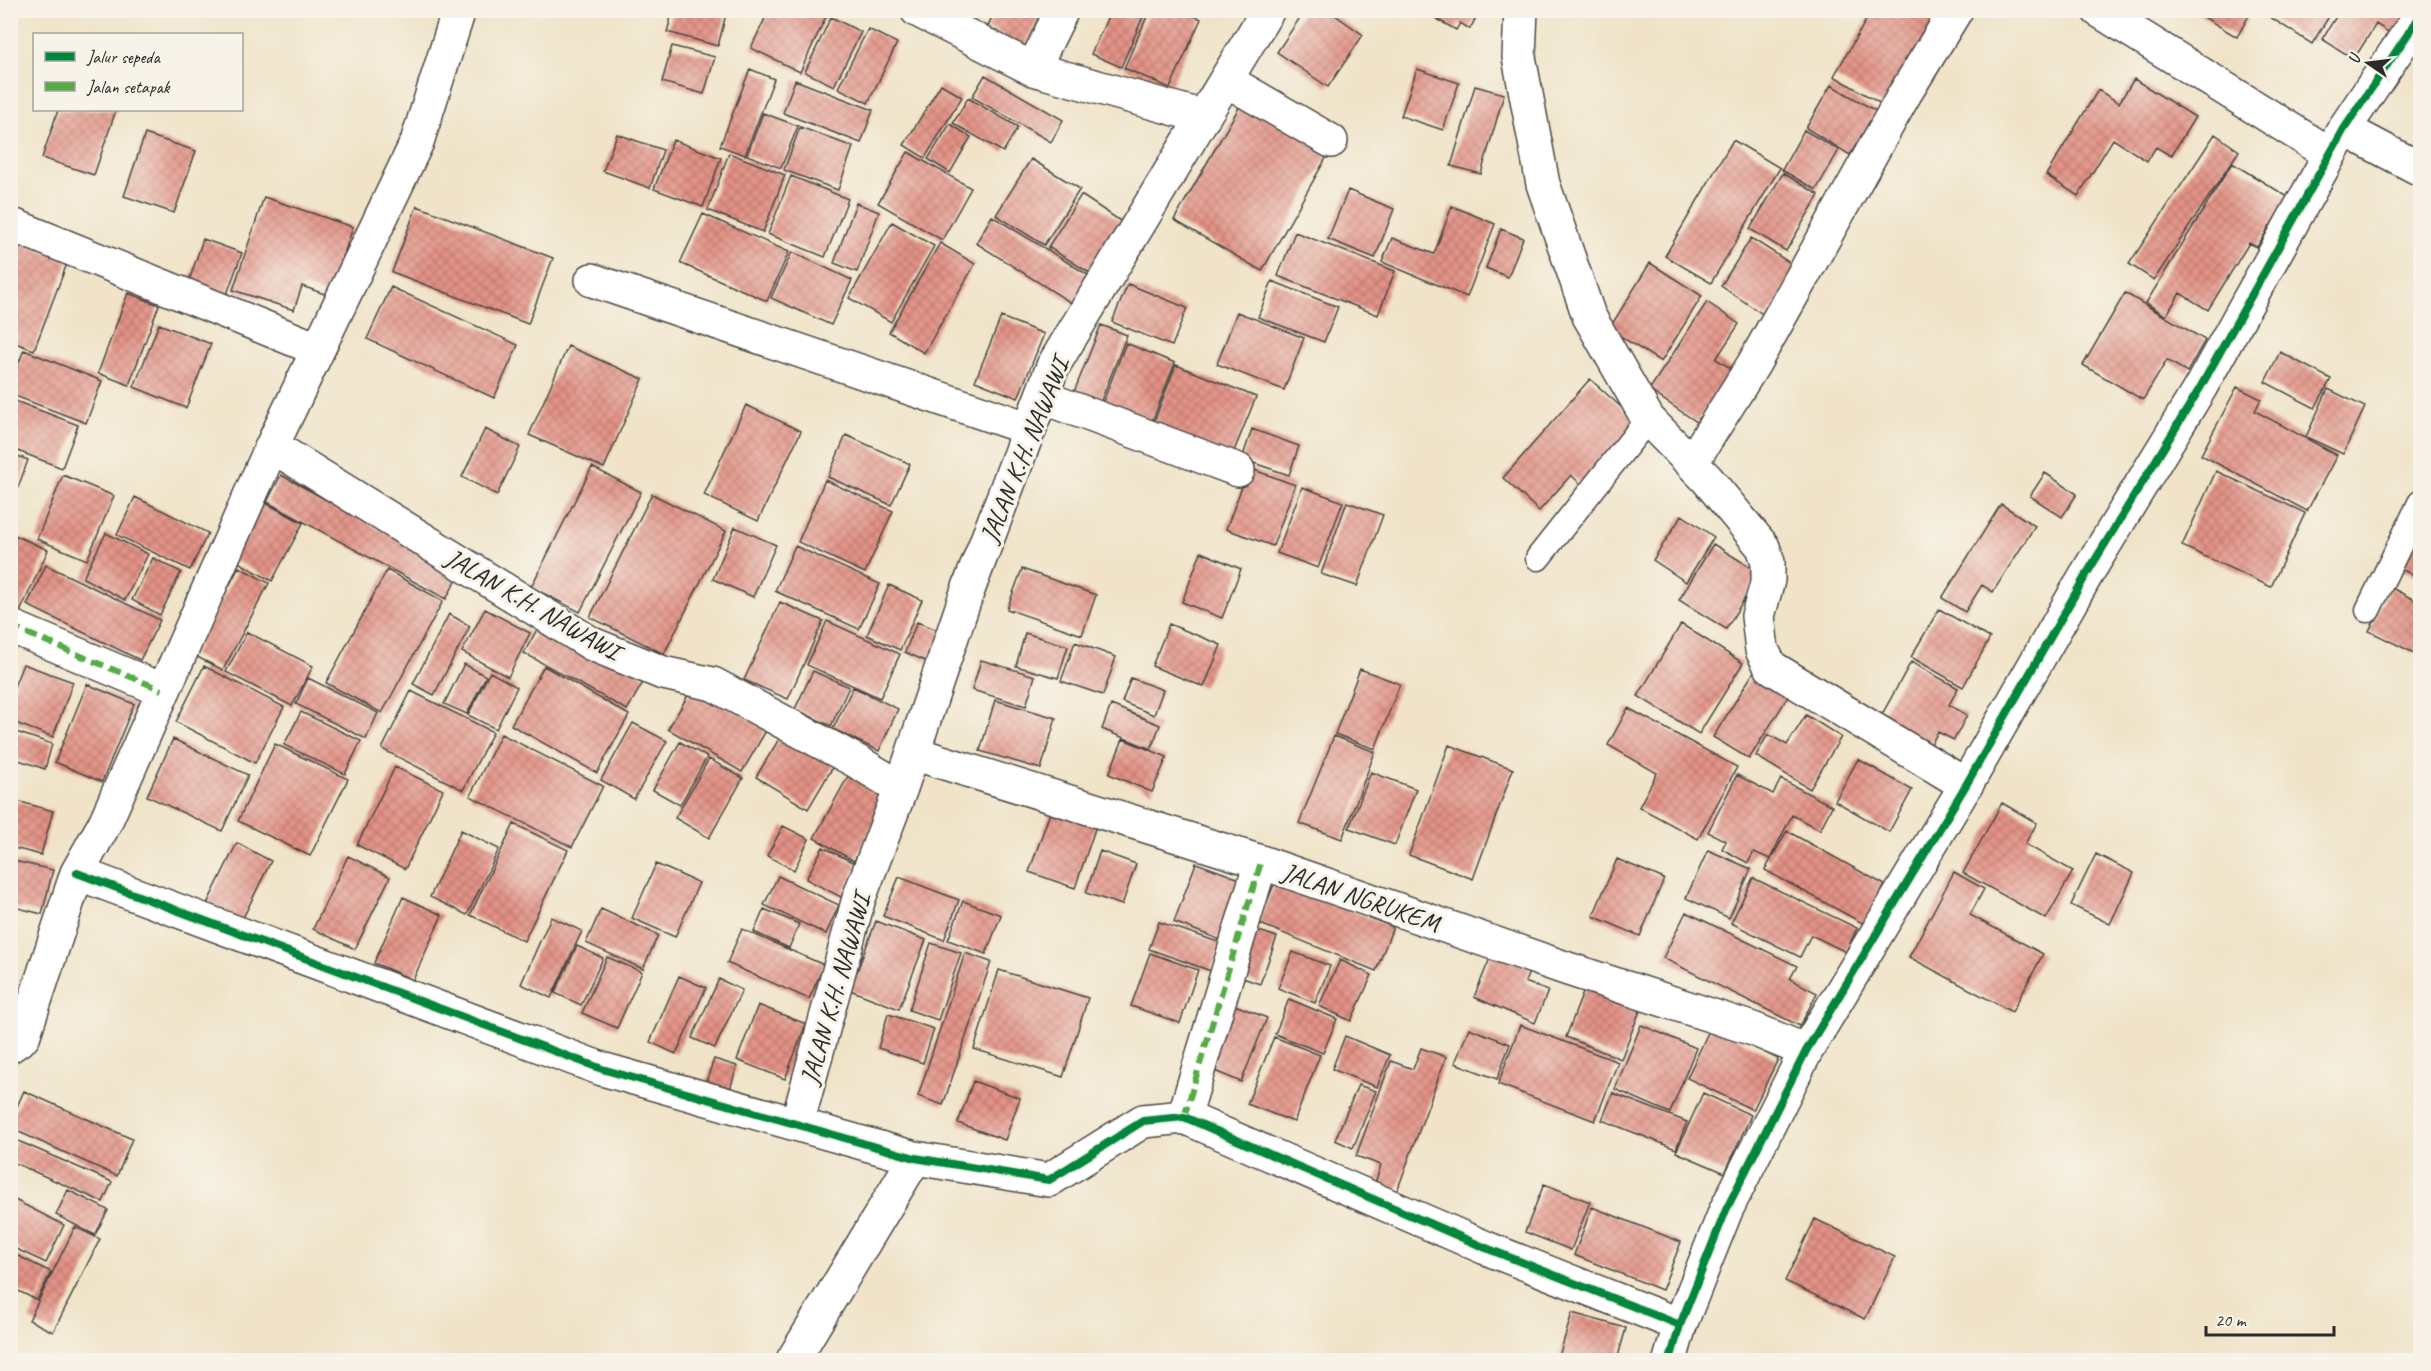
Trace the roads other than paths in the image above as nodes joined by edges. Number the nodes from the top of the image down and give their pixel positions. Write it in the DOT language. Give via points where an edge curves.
graph roads {
  1 [pos="459,10"];
  2 [pos="917,10"];
  3 [pos="1062,10"];
  4 [pos="1268,10"];
  5 [pos="1521,10"];
  6 [pos="1956,10"];
  7 [pos="2119,16"];
  8 [pos="2421,16"];
  9 [pos="1033,69"];
  10 [pos="1226,80"];
  11 [pos="1204,117"];
  12 [pos="1331,141"];
  13 [pos="2337,142"];
  14 [pos="2421,169"];
  15 [pos="10,224"];
  16 [pos="592,280"];
  17 [pos="317,349"];
  18 [pos="1042,397"];
  19 [pos="1648,419"];
  20 [pos="1030,429"];
  21 [pos="272,446"];
  22 [pos="1692,462"];
  23 [pos="1238,470"];
  24 [pos="2421,503"];
  25 [pos="1538,558"];
  26 [pos="2367,610"];
  27 [pos="10,626"];
  28 [pos="162,690"];
  29 [pos="913,753"];
  30 [pos="1966,785"];
  31 [pos="901,788"];
  32 [pos="1261,862"];
  33 [pos="77,873"];
  34 [pos="10,1046"];
  35 [pos="1806,1051"];
  36 [pos="1184,1117"];
  37 [pos="797,1124"];
  38 [pos="915,1158"];
  39 [pos="1680,1325"];
  40 [pos="793,1360"];
  41 [pos="1670,1360"];
  1 -- 17 [label="street" via="417,142"];
  2 -- 9 [label="street"];
  3 -- 9 [label="street"];
  4 -- 10 [label="street, JALAN K.H. NAWAWI"];
  5 -- 19 [label="street" via="1519,57 1543,184 1589,315"];
  6 -- 22 [label="street" via="1753,365"];
  7 -- 13 [label="street"];
  8 -- 13 [label="street"];
  9 -- 11 [label="street"];
  10 -- 11 [label="street, JALAN K.H. NAWAWI"];
  10 -- 12 [label="street"];
  11 -- 18 [label="street, JALAN K.H. NAWAWI" via="1053,366"];
  13 -- 14 [label="street"];
  13 -- 30 [label="street" via="2200,388 2086,575"];
  15 -- 17 [label="street"];
  16 -- 20 [label="street"];
  17 -- 21 [label="street"];
  18 -- 20 [label="street, JALAN K.H. NAWAWI"];
  18 -- 23 [label="street"];
  19 -- 22 [label="street"];
  19 -- 25 [label="lane"];
  20 -- 29 [label="street, JALAN K.H. NAWAWI" via="965,598"];
  21 -- 28 [label="street"];
  21 -- 31 [label="street, JALAN K.H. NAWAWI" via="592,644 663,673 713,684"];
  22 -- 30 [label="street" via="1763,547 1768,580 1758,616 1762,650 1770,667"];
  24 -- 26 [label="lane"];
  27 -- 28 [label="street"];
  28 -- 33 [label="street" via="105,823"];
  29 -- 31 [label="street, JALAN K.H. NAWAWI"];
  29 -- 32 [label="street, JALAN NGRUKEM"];
  30 -- 35 [label="street"];
  31 -- 37 [label="street, JALAN K.H. NAWAWI" via="859,898"];
  32 -- 35 [label="street, JALAN NGRUKEM" via="1754,1029"];
  32 -- 36 [label="street"];
  33 -- 34 [label="street" via="23,1037"];
  33 -- 37 [label="street" via="602,1068"];
  35 -- 39 [label="street" via="1726,1210"];
  36 -- 38 [label="street" via="1143,1121 1049,1180"];
  36 -- 39 [label="street" via="1486,1248"];
  37 -- 38 [label="street"];
  38 -- 40 [label="street"];
  39 -- 41 [label="street"];
}
